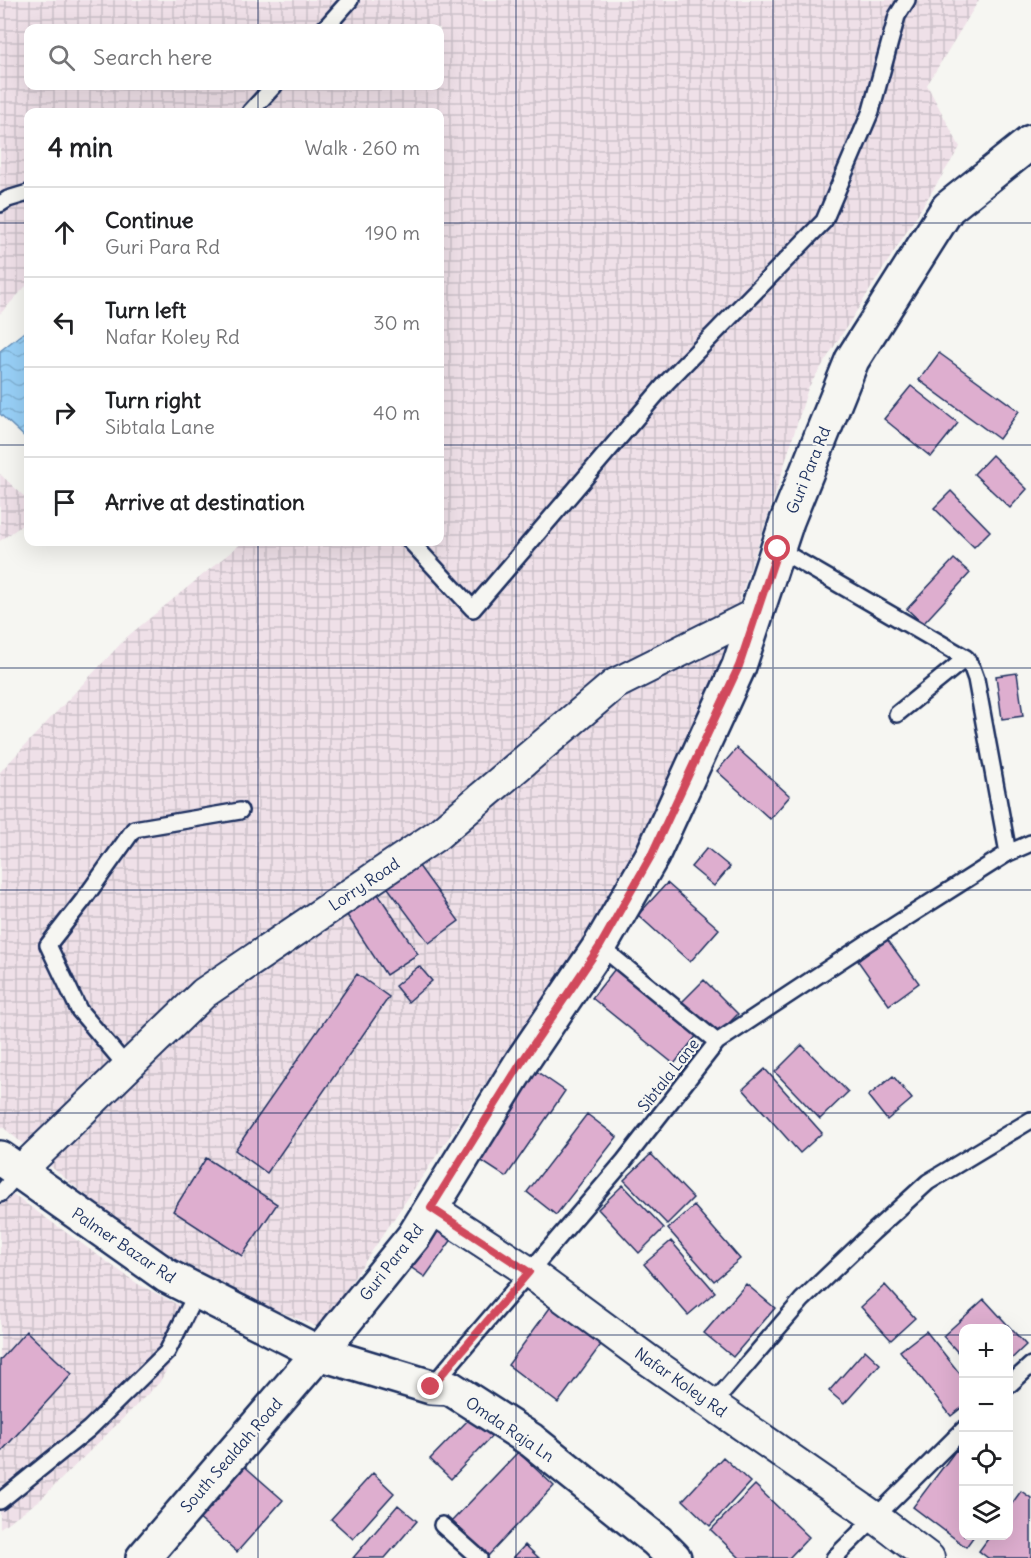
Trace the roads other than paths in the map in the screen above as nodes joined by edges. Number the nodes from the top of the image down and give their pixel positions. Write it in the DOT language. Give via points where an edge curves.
graph roads {
  1 [pos="350,0"];
  2 [pos="907,0"];
  3 [pos="329,24"];
  4 [pos="270,90"];
  5 [pos="254,108"];
  6 [pos="1031,142"];
  7 [pos="24,194"];
  8 [pos="0,204"];
  9 [pos="415,546"];
  10 [pos="778,549"];
  11 [pos="757,613"];
  12 [pos="966,658"];
  13 [pos="897,714"];
  14 [pos="240,811"];
  15 [pos="1031,843"];
  16 [pos="1008,853"];
  17 [pos="600,946"];
  18 [pos="717,1042"];
  19 [pos="127,1067"];
  20 [pos="1031,1120"];
  21 [pos="6,1175"];
  22 [pos="431,1208"];
  23 [pos="529,1272"];
  24 [pos="197,1292"];
  25 [pos="319,1353"];
  26 [pos="1031,1365"];
  27 [pos="1013,1381"];
  28 [pos="431,1387"];
  29 [pos="712,1405"];
  30 [pos="960,1432"];
  31 [pos="0,1501"];
  32 [pos="876,1518"];
  33 [pos="442,1525"];
  34 [pos="143,1558"];
  35 [pos="479,1558"];
  36 [pos="674,1558"];
  37 [pos="834,1558"];
  38 [pos="929,1558"];
  1 -- 3 [label="lane"];
  2 -- 9 [label="lane" via="897,16 871,111 824,221 667,382 473,609"];
  4 -- 5 [label="lane"];
  6 -- 10 [label="main road, Guri Para Rd" via="948,208 852,360"];
  7 -- 8 [label="lane"];
  10 -- 11 [label="main road, Guri Para Rd"];
  10 -- 12 [label="lane"];
  11 -- 17 [label="main road, Guri Para Rd" via="739,666 651,856"];
  11 -- 19 [label="street, Lorry Road" via="615,684 436,835 204,993"];
  12 -- 13 [label="lane"];
  12 -- 16 [label="lane" via="976,679"];
  14 -- 19 [label="lane" via="134,829 48,945 79,1010"];
  15 -- 16 [label="lane, Sibtala Lane"];
  16 -- 18 [label="lane, Sibtala Lane"];
  17 -- 18 [label="lane"];
  17 -- 22 [label="main road, Guri Para Rd"];
  18 -- 23 [label="lane, Sibtala Lane" via="624,1161"];
  19 -- 21 [label="street, Lorry Road"];
  20 -- 29 [label="lane" via="928,1182 802,1300"];
  21 -- 24 [label="main road, Palmer Bazar Rd"];
  22 -- 23 [label="street, Nafar Koley Rd"];
  22 -- 25 [label="main road, Guri Para Rd" via="414,1236"];
  23 -- 28 [label="lane, Sibtala Lane"];
  23 -- 29 [label="street, Nafar Koley Rd"];
  24 -- 25 [label="main road, Palmer Bazar Rd"];
  24 -- 31 [label="lane" via="167,1352 89,1429"];
  25 -- 28 [label="main road, Omda Raja Ln"];
  25 -- 34 [label="main road, South Sealdah Road"];
  26 -- 27 [label="lane"];
  28 -- 36 [label="main road, Omda Raja Ln" via="450,1388 531,1440"];
  29 -- 32 [label="street, Nafar Koley Rd"];
  30 -- 32 [label="lane"];
  32 -- 37 [label="lane"];
  32 -- 38 [label="street, Nafar Koley Rd"];
  33 -- 35 [label="lane"];
}
